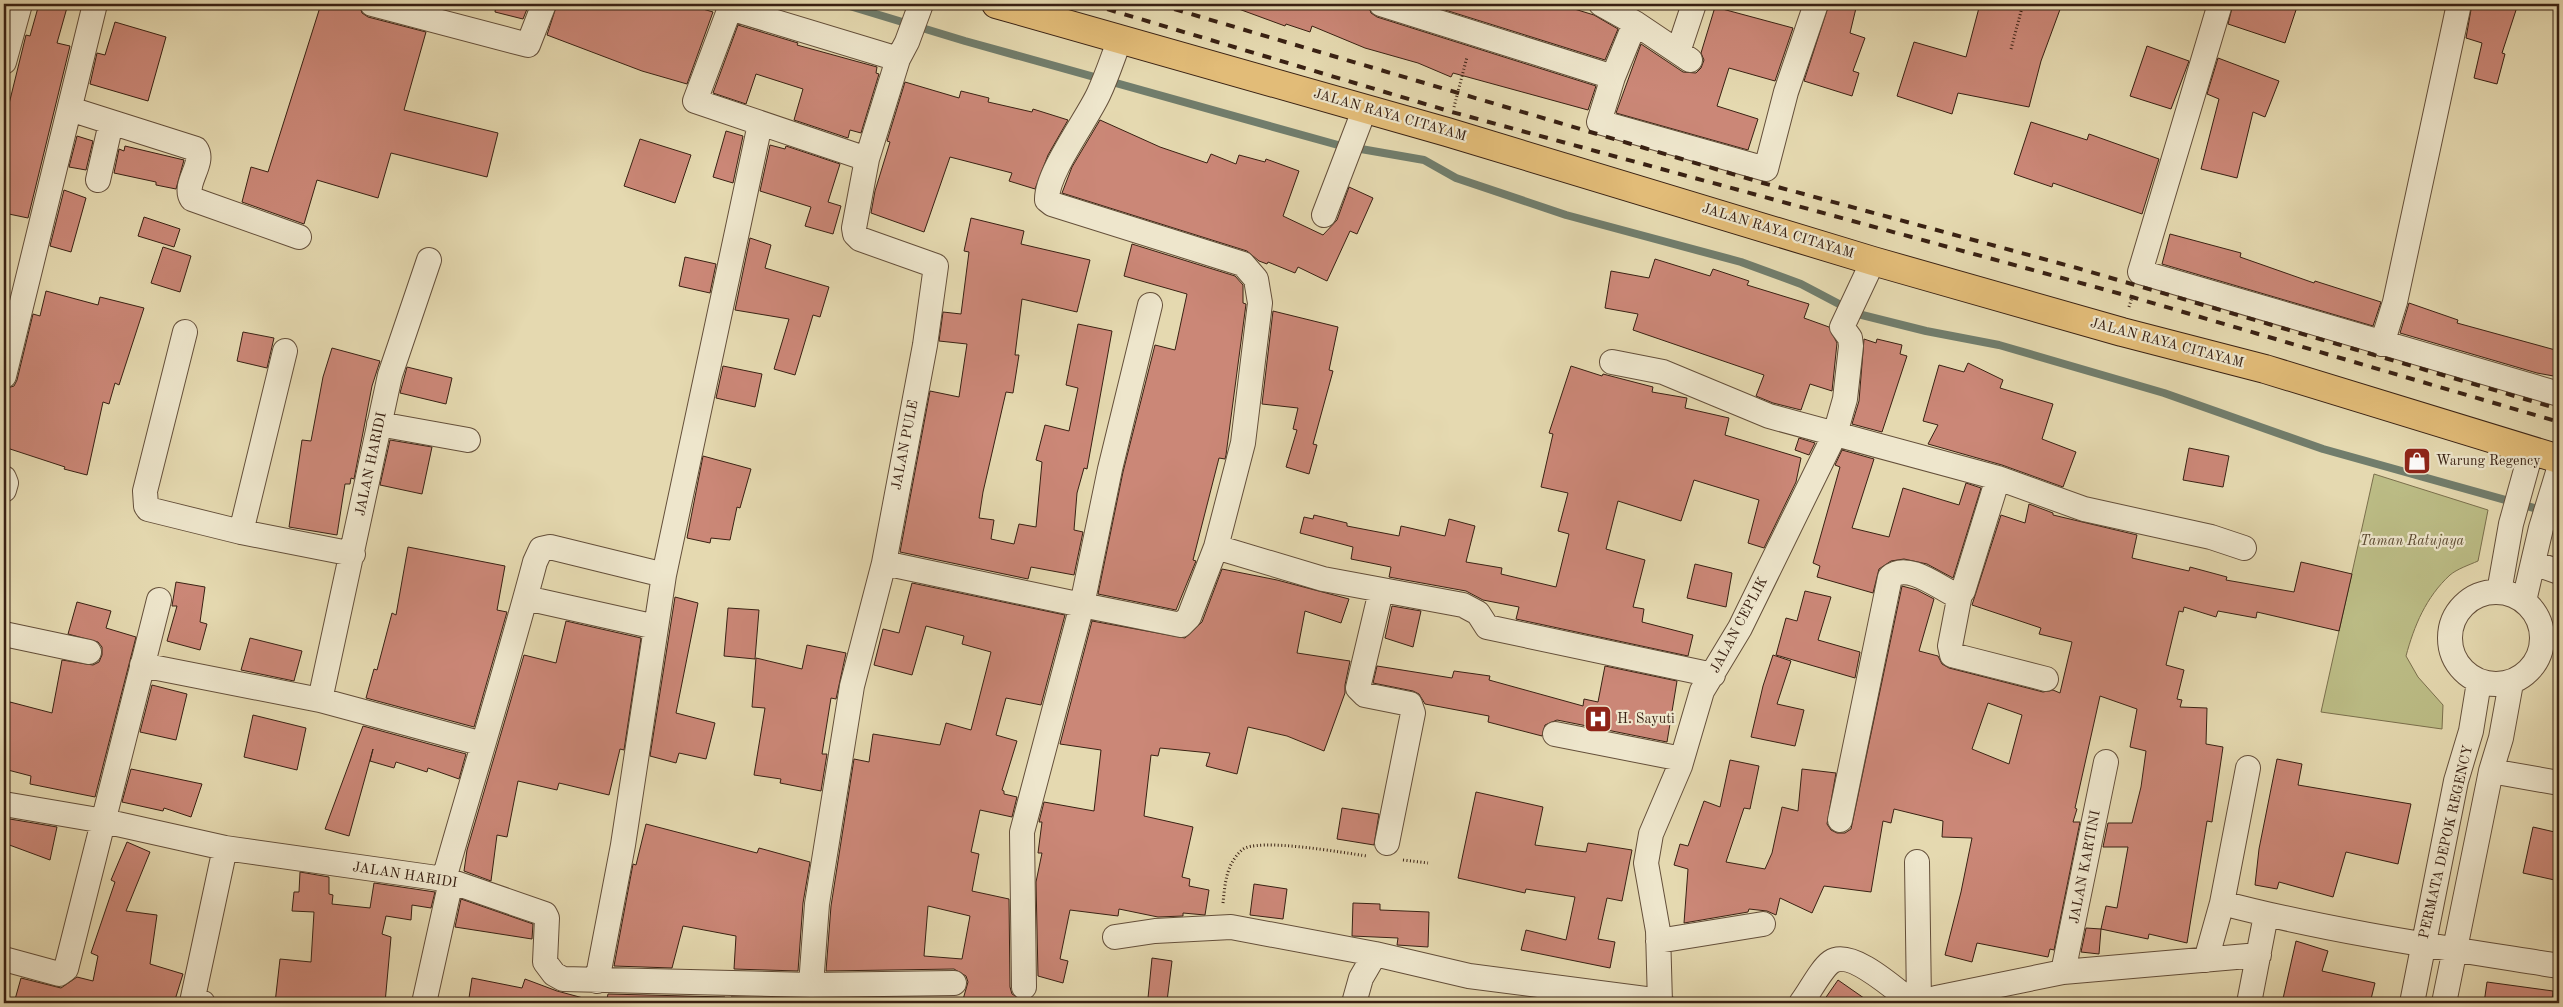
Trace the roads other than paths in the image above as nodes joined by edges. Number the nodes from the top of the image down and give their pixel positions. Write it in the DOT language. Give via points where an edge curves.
graph roads {
  1 [pos="20,4"];
  2 [pos="95,4"];
  3 [pos="372,4"];
  4 [pos="544,4"];
  5 [pos="996,4"];
  6 [pos="1380,4"];
  7 [pos="1601,4"];
  8 [pos="1694,4"];
  9 [pos="1816,4"];
  10 [pos="2220,4"];
  11 [pos="2458,4"];
  12 [pos="919,9"];
  13 [pos="1634,23"];
  14 [pos="1116,49"];
  15 [pos="902,50"];
  16 [pos="4,62"];
  17 [pos="1613,77"];
  18 [pos="70,109"];
  19 [pos="1360,120"];
  20 [pos="112,123"];
  21 [pos="760,124"];
  22 [pos="867,159"];
  23 [pos="98,180"];
  24 [pos="1324,215"];
  25 [pos="299,237"];
  26 [pos="429,260"];
  27 [pos="1867,272"];
  28 [pos="1150,305"];
  29 [pos="185,332"];
  30 [pos="2382,344"];
  31 [pos="284,351"];
  32 [pos="1612,362"];
  33 [pos="4,376"];
  34 [pos="2559,394"];
  35 [pos="379,424"];
  36 [pos="1834,434"];
  37 [pos="468,440"];
  38 [pos="2559,459"];
  39 [pos="2527,463"];
  40 [pos="2557,477"];
  41 [pos="4,478"];
  42 [pos="1998,478"];
  43 [pos="4,490"];
  44 [pos="241,532"];
  45 [pos="1216,547"];
  46 [pos="2244,548"];
  47 [pos="353,554"];
  48 [pos="884,563"];
  49 [pos="2534,563"];
  50 [pos="652,572"];
  51 [pos="2559,572"];
  52 [pos="1381,591"];
  53 [pos="2499,592"];
  54 [pos="1960,594"];
  55 [pos="526,598"];
  56 [pos="159,600"];
  57 [pos="2524,601"];
  58 [pos="1082,606"];
  59 [pos="656,627"];
  60 [pos="4,634"];
  61 [pos="89,652"];
  62 [pos="142,665"];
  63 [pos="1713,675"];
  64 [pos="2046,679"];
  65 [pos="2479,682"];
  66 [pos="2511,682"];
  67 [pos="320,700"];
  68 [pos="1555,734"];
  69 [pos="483,744"];
  70 [pos="1682,759"];
  71 [pos="2106,762"];
  72 [pos="2248,768"];
  73 [pos="2491,770"];
  74 [pos="2559,782"];
  75 [pos="4,804"];
  76 [pos="1840,820"];
  77 [pos="104,821"];
  78 [pos="225,848"];
  79 [pos="1385,853"];
  80 [pos="1917,862"];
  81 [pos="448,880"];
  82 [pos="2222,903"];
  83 [pos="2266,915"];
  84 [pos="1763,924"];
  85 [pos="1115,937"];
  86 [pos="1658,941"];
  87 [pos="2423,945"];
  88 [pos="2455,950"];
  89 [pos="1375,954"];
  90 [pos="2258,955"];
  91 [pos="4,960"];
  92 [pos="2206,960"];
  93 [pos="2559,966"];
  94 [pos="2063,972"];
  95 [pos="597,981"];
  96 [pos="954,982"];
  97 [pos="812,985"];
  98 [pos="1024,987"];
  99 [pos="1660,1002"];
  100 [pos="203,1003"];
  101 [pos="424,1003"];
  102 [pos="1354,1003"];
  103 [pos="1801,1003"];
  104 [pos="1913,1003"];
  105 [pos="1919,1003"];
  106 [pos="1927,1003"];
  107 [pos="2250,1003"];
  108 [pos="2412,1003"];
  109 [pos="2444,1003"];
  1 -- 16 [label="street"];
  2 -- 18 [label="street"];
  3 -- 4 [label="street" via="528,45"];
  5 -- 14 [label="main road, JALAN RAYA CITAYAM"];
  6 -- 17 [label="street"];
  7 -- 13 [label="street"];
  8 -- 13 [label="street" via="1684,56"];
  9 -- 17 [label="street" via="1786,92 1766,168 1599,122"];
  10 -- 30 [label="street" via="2140,272"];
  11 -- 30 [label="street" via="2395,302"];
  12 -- 15 [label="street, JALAN PULE"];
  13 -- 17 [label="street"];
  14 -- 19 [label="main road, JALAN RAYA CITAYAM"];
  14 -- 45 [label="street" via="1099,94 1073,136 1047,196 1050,203 1243,264 1256,279 1260,303 1243,443"];
  15 -- 21 [label="street" via="730,8 695,101"];
  15 -- 22 [label="street, JALAN PULE"];
  18 -- 20 [label="street"];
  18 -- 33 [label="street"];
  19 -- 24 [label="street"];
  19 -- 27 [label="main road, JALAN RAYA CITAYAM" via="1744,220"];
  20 -- 23 [label="street"];
  20 -- 25 [label="street" via="196,149 199,158 189,189 192,199"];
  21 -- 22 [label="street"];
  21 -- 59 [label="street" via="664,575"];
  22 -- 48 [label="street, JALAN PULE" via="855,234 860,239 936,266 925,345"];
  26 -- 35 [label="street, JALAN HARIDI" via="390,375"];
  27 -- 36 [label="street, JALAN CEPLIK" via="1842,327 1850,338 1851,346 1845,399"];
  27 -- 39 [label="main road, JALAN RAYA CITAYAM" via="2265,369"];
  28 -- 58 [label="street"];
  29 -- 44 [label="street" via="145,491 146,506"];
  30 -- 34 [label="street"];
  31 -- 44 [label="street"];
  32 -- 36 [label="street" via="1663,372 1768,416"];
  35 -- 37 [label="street"];
  35 -- 47 [label="street, JALAN HARIDI"];
  36 -- 42 [label="street"];
  36 -- 63 [label="street, JALAN CEPLIK" via="1740,628"];
  38 -- 39 [label="main road, JALAN RAYA CITAYAM"];
  39 -- 53 [label="street" via="2511,524"];
  40 -- 49 [label="street"];
  41 -- 43 [label="street"];
  42 -- 46 [label="street" via="2084,509 2211,537"];
  42 -- 54 [label="street"];
  44 -- 47 [label="street"];
  45 -- 52 [label="street" via="1323,579"];
  45 -- 58 [label="street" via="1189,617 1181,625"];
  47 -- 67 [label="street, JALAN HARIDI"];
  48 -- 58 [label="street"];
  48 -- 97 [label="street" via="852,686 817,904"];
  49 -- 51 [label="street"];
  49 -- 57 [label="street"];
  50 -- 55 [label="street" via="550,547 541,548"];
  52 -- 63 [label="street" via="1463,605 1478,613 1487,628"];
  52 -- 79 [label="street" via="1358,688 1365,695 1410,704 1413,713"];
  53 -- 57 [label="street"];
  53 -- 65 [label="street" via="2472,598 2452,620 2451,650 2456,663"];
  54 -- 64 [label="street" via="1950,646 1952,655"];
  54 -- 76 [label="street" via="1907,571 1897,571 1890,577"];
  55 -- 59 [label="street"];
  55 -- 69 [label="street"];
  56 -- 62 [label="street"];
  57 -- 66 [label="street" via="2540,624 2540,653 2524,676"];
  58 -- 98 [label="street" via="1022,832"];
  59 -- 95 [label="street" via="623,845"];
  60 -- 61 [label="street"];
  62 -- 67 [label="street"];
  62 -- 77 [label="street"];
  63 -- 70 [label="street, JALAN CEPLIK" via="1702,690"];
  65 -- 66 [label="street"];
  65 -- 87 [label="street, PERMATA DEPOK REGENCY"];
  66 -- 73 [label="street, PERMATA DEPOK REGENCY" via="2501,738"];
  67 -- 69 [label="street"];
  68 -- 70 [label="street"];
  69 -- 81 [label="street"];
  70 -- 86 [label="street, JALAN CEPLIK" via="1651,834 1646,863"];
  71 -- 94 [label="street, JALAN KARTINI"];
  72 -- 82 [label="street"];
  73 -- 74 [label="street"];
  73 -- 88 [label="street, PERMATA DEPOK REGENCY"];
  75 -- 77 [label="street, JALAN HARIDI"];
  77 -- 78 [label="street, JALAN HARIDI"];
  77 -- 91 [label="street" via="66,969 60,974"];
  78 -- 81 [label="street, JALAN HARIDI"];
  78 -- 100 [label="street" via="192,1002"];
  80 -- 105 [label="street"];
  81 -- 95 [label="street, JALAN HARIDI" via="540,910 547,918 545,962 554,974 564,979"];
  81 -- 101 [label="street"];
  82 -- 83 [label="street"];
  82 -- 92 [label="street"];
  83 -- 87 [label="street"];
  83 -- 90 [label="street"];
  84 -- 86 [label="street"];
  85 -- 89 [label="street" via="1154,931 1231,927"];
  86 -- 99 [label="street, JALAN CEPLIK"];
  87 -- 88 [label="street"];
  87 -- 108 [label="street, PERMATA DEPOK REGENCY"];
  88 -- 93 [label="street"];
  88 -- 109 [label="street, PERMATA DEPOK REGENCY"];
  89 -- 99 [label="street" via="1469,976"];
  89 -- 102 [label="street" via="1361,978"];
  90 -- 92 [label="street"];
  90 -- 107 [label="street"];
  92 -- 94 [label="street"];
  94 -- 106 [label="street" via="1936,998"];
  95 -- 97 [label="street, JALAN HARIDI"];
  96 -- 97 [label="street, JALAN HARIDI"];
  103 -- 104 [label="street" via="1830,963 1841,958 1860,964"];
}
